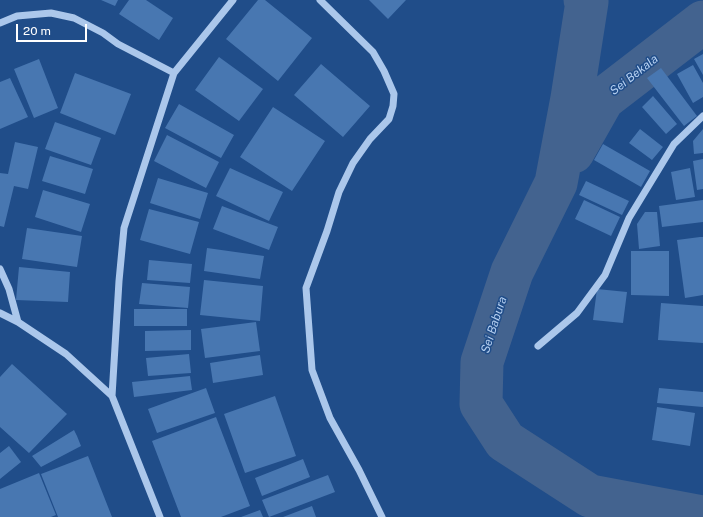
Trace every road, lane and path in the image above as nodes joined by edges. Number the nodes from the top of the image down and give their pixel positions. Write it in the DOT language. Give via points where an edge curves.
graph roads {
  1 [pos="234,0"];
  2 [pos="320,0"];
  3 [pos="0,23"];
  4 [pos="174,73"];
  5 [pos="703,116"];
  6 [pos="0,269"];
  7 [pos="0,313"];
  8 [pos="18,322"];
  9 [pos="538,346"];
  10 [pos="112,396"];
  11 [pos="160,517"];
  12 [pos="382,517"];
  1 -- 4 [label="street"];
  2 -- 12 [label="street" via="373,52 394,94 389,119 370,139 353,163 339,192 306,288 312,370 330,418"];
  3 -- 4 [label="street" via="17,16 51,13 74,18"];
  4 -- 10 [label="street" via="124,228"];
  5 -- 9 [label="street" via="674,144 629,218 605,275 576,312"];
  6 -- 8 [label="street" via="9,289"];
  7 -- 8 [label="street"];
  8 -- 10 [label="street" via="66,354"];
  10 -- 11 [label="street"];
}
